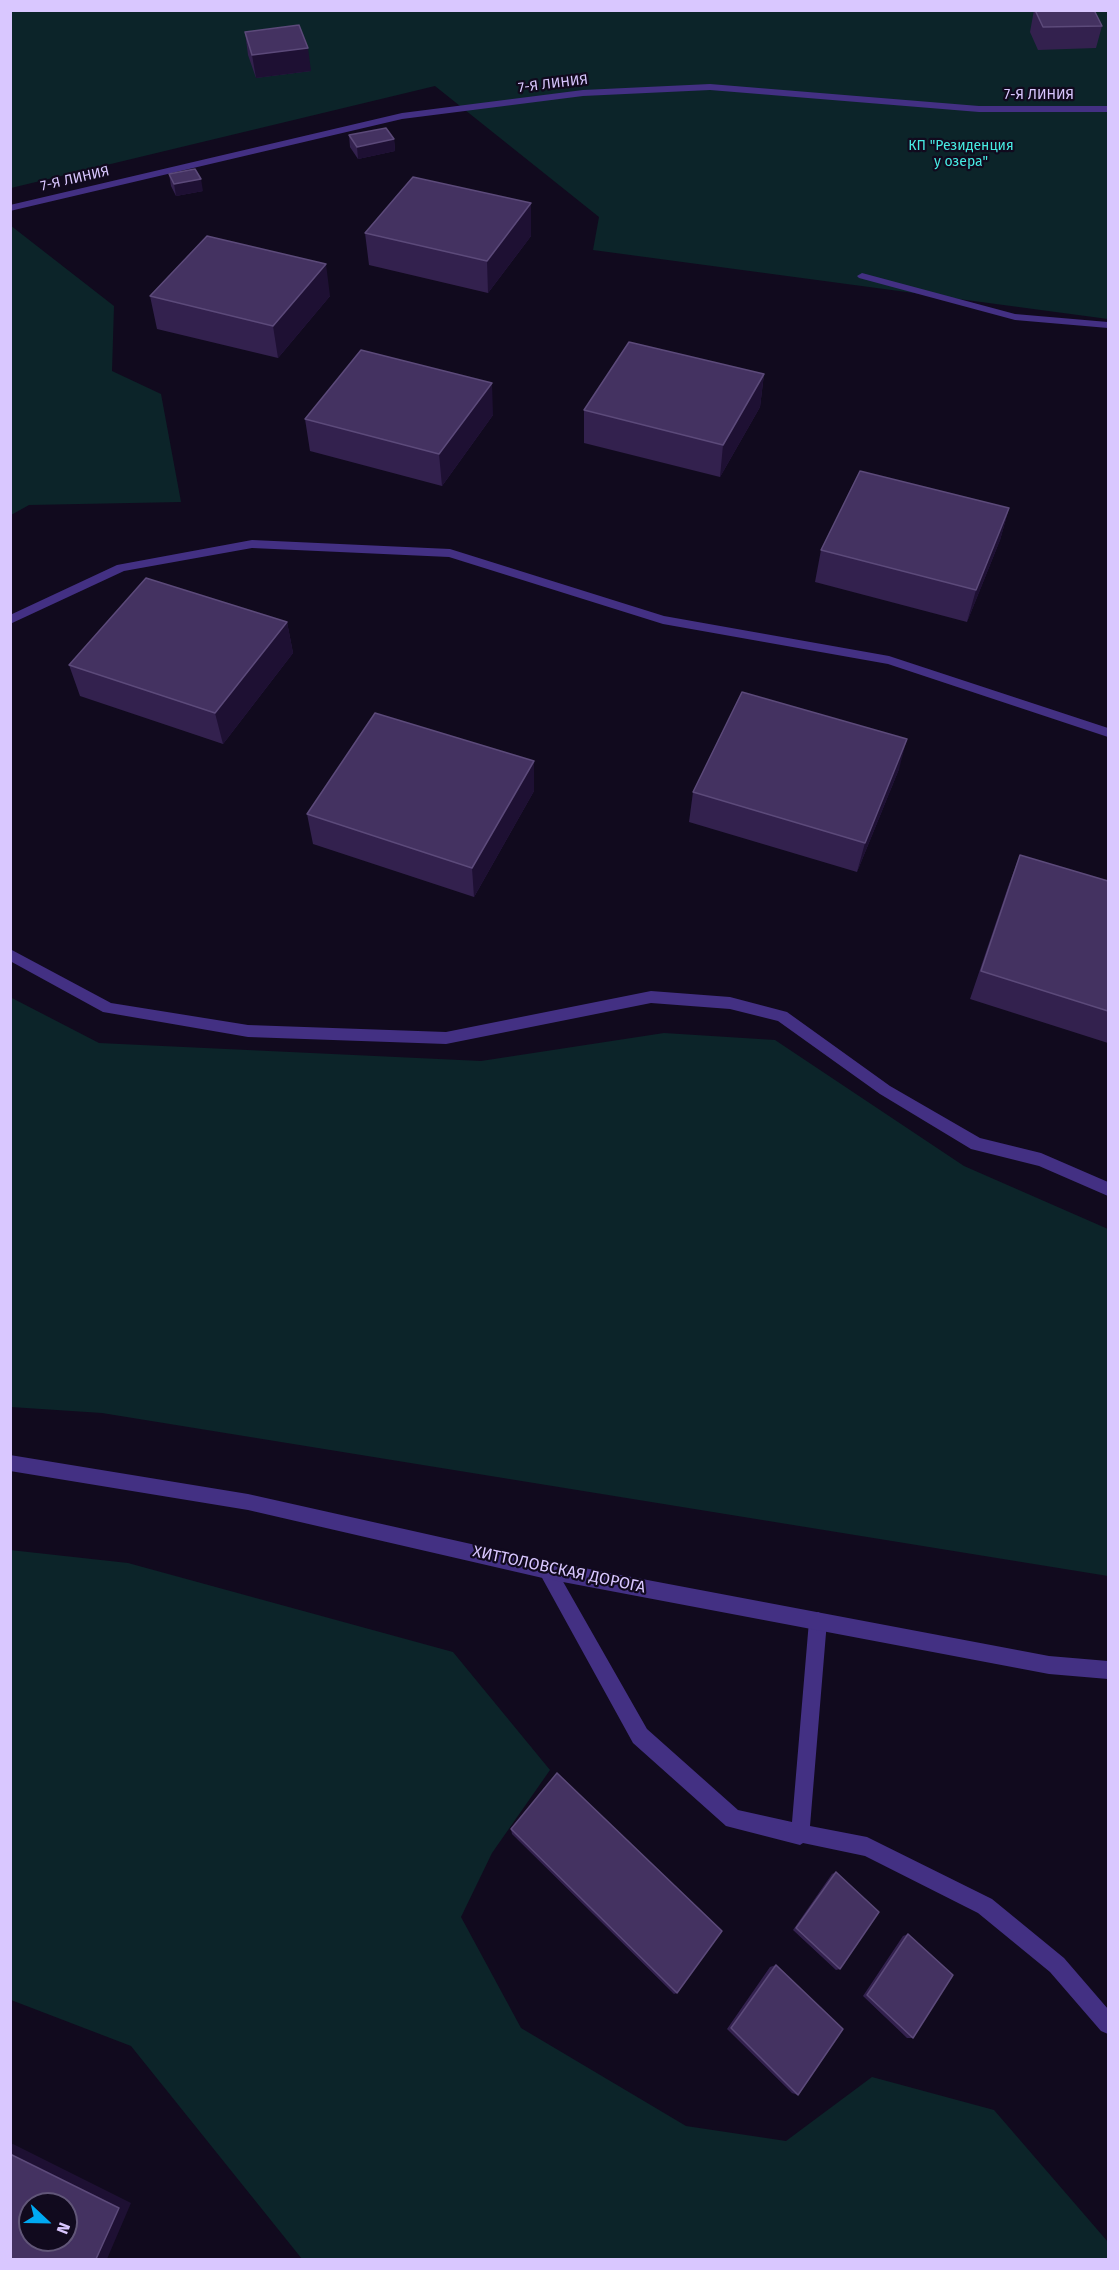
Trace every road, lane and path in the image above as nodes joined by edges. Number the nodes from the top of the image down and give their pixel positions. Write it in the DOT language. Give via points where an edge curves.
graph roads {
  1 [pos="1108,110"];
  2 [pos="10,208"];
  3 [pos="862,276"];
  4 [pos="1108,325"];
  5 [pos="10,620"];
  6 [pos="1108,733"];
  7 [pos="10,954"];
  8 [pos="1108,1190"];
  9 [pos="10,1463"];
  10 [pos="546,1570"];
  11 [pos="818,1621"];
  12 [pos="1108,1670"];
  13 [pos="800,1834"];
  14 [pos="1108,2024"];
  1 -- 2 [label="street, 7-Я ЛИНИЯ" via="979,109 710,87 584,93 402,116"];
  3 -- 4 [label="street" via="1015,317"];
  5 -- 6 [label="street" via="121,568 252,544 450,553 663,620 889,660"];
  7 -- 8 [label="street" via="108,1008 248,1030 446,1038 651,997 730,1003 782,1016 885,1090 976,1144 1041,1160"];
  9 -- 10 [label="street, ХИТТОЛОВСКАЯ ДОРОГА" via="248,1502"];
  10 -- 11 [label="street, ХИТТОЛОВСКАЯ ДОРОГА"];
  10 -- 13 [label="street" via="640,1736 733,1819"];
  11 -- 12 [label="street, ХИТТОЛОВСКАЯ ДОРОГА" via="1049,1665"];
  11 -- 13 [label="street"];
  13 -- 14 [label="street" via="867,1847 985,1906 1057,1965"];
}
